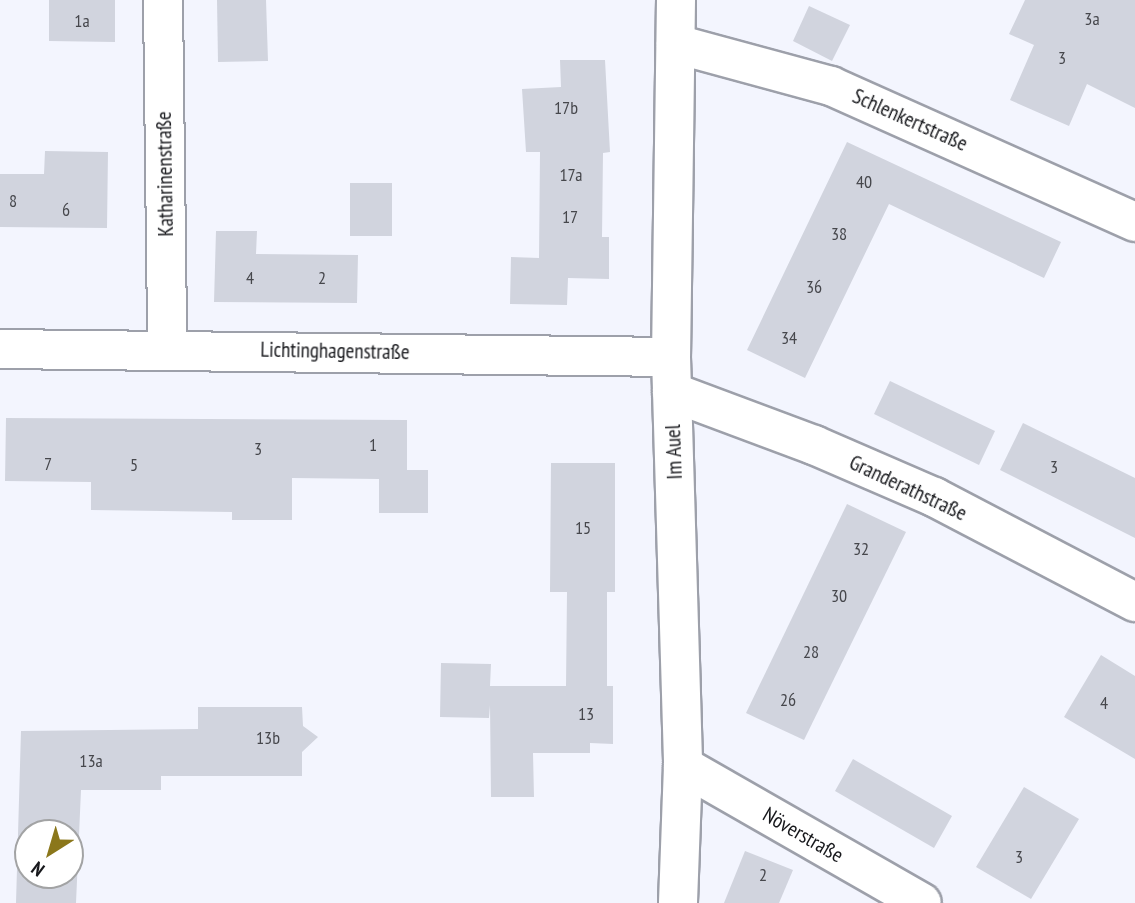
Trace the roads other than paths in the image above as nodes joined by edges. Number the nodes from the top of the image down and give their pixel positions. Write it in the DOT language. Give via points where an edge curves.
graph roads {
  1 [pos="163,0"];
  2 [pos="676,0"];
  3 [pos="676,44"];
  4 [pos="1135,222"];
  5 [pos="167,348"];
  6 [pos="0,349"];
  7 [pos="671,375"];
  8 [pos="1135,602"];
  9 [pos="683,766"];
  10 [pos="678,903"];
  11 [pos="922,903"];
  1 -- 5 [label="street, Katharinenstraße"];
  2 -- 3 [label="street, Im Auel"];
  3 -- 4 [label="street, Schlenkertstraße" via="831,86"];
  3 -- 7 [label="street, Im Auel"];
  5 -- 6 [label="street, Lichtinghagenstraße"];
  5 -- 7 [label="street, Lichtinghagenstraße"];
  7 -- 8 [label="street, Granderathstraße" via="934,498"];
  7 -- 9 [label="street, Im Auel"];
  9 -- 10 [label="street, Im Auel"];
  9 -- 11 [label="street, Növerstraße"];
}
